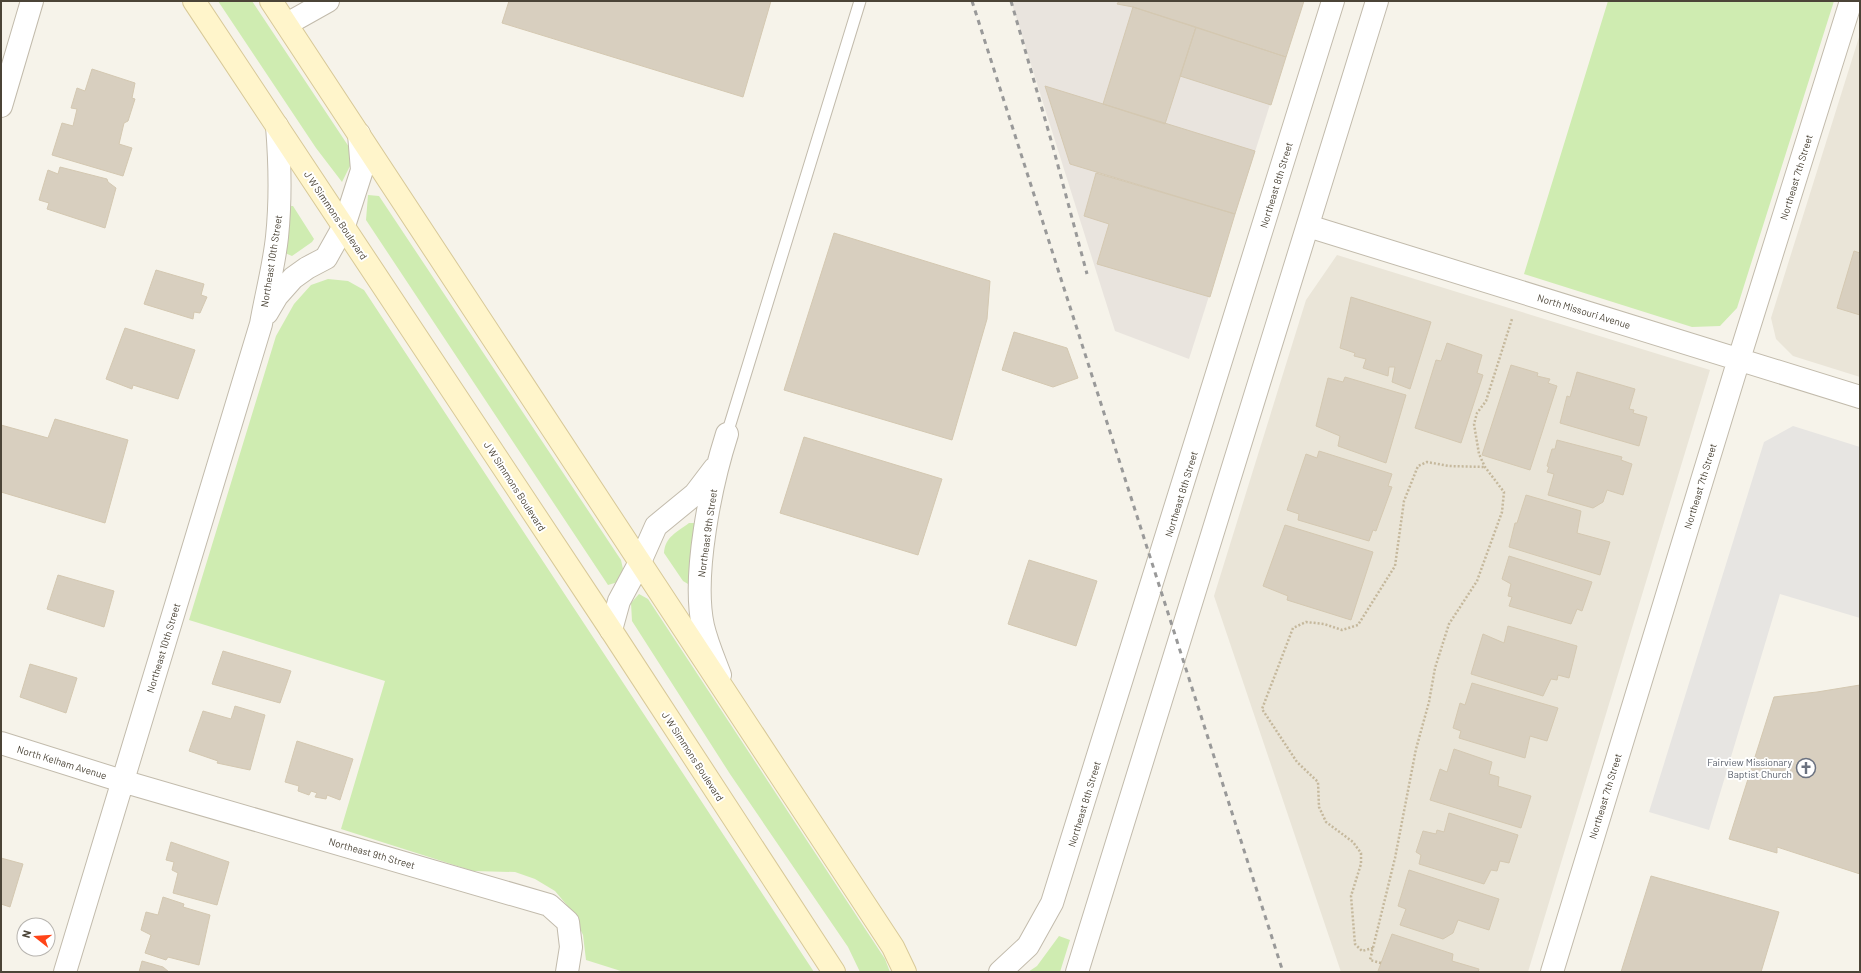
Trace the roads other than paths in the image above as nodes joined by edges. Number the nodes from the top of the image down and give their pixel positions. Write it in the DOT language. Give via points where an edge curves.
graph roads {
  1 [pos="32,1"];
  2 [pos="194,1"];
  3 [pos="271,1"];
  4 [pos="328,1"];
  5 [pos="860,1"];
  6 [pos="1333,1"];
  7 [pos="1377,1"];
  8 [pos="1851,1"];
  9 [pos="287,24"];
  10 [pos="1,106"];
  11 [pos="277,126"];
  12 [pos="359,134"];
  13 [pos="344,226"];
  14 [pos="1308,226"];
  15 [pos="261,324"];
  16 [pos="1739,359"];
  17 [pos="1860,397"];
  18 [pos="727,434"];
  19 [pos="718,463"];
  20 [pos="640,562"];
  21 [pos="611,630"];
  22 [pos="727,695"];
  23 [pos="1,743"];
  24 [pos="122,781"];
  25 [pos="64,972"];
  26 [pos="567,972"];
  27 [pos="834,972"];
  28 [pos="905,972"];
  29 [pos="1000,972"];
  30 [pos="1077,972"];
  31 [pos="1552,972"];
  1 -- 10 [label="street"];
  2 -- 11 [label="main road, J W Simmons Boulevard"];
  3 -- 9 [label="main road"];
  4 -- 9 [label="street"];
  5 -- 18 [label="lane"];
  6 -- 29 [label="street, Northeast 8th Street" via="1052,903 1028,946"];
  7 -- 14 [label="street"];
  8 -- 16 [label="street, Northeast 7th Street"];
  9 -- 12 [label="main road"];
  11 -- 13 [label="main road, J W Simmons Boulevard"];
  11 -- 15 [label="street, Northeast 10th Street" via="281,165 277,238"];
  12 -- 13 [label="street, Northeast 10th Street" via="362,170"];
  12 -- 20 [label="main road"];
  13 -- 15 [label="street, Northeast 10th Street" via="326,258 307,268 284,286"];
  13 -- 21 [label="main road, J W Simmons Boulevard"];
  14 -- 16 [label="street, North Missouri Avenue"];
  14 -- 30 [label="street"];
  15 -- 24 [label="street, Northeast 10th Street"];
  16 -- 17 [label="street, North Missouri Avenue"];
  16 -- 31 [label="street, Northeast 7th Street"];
  18 -- 19 [label="street, Northeast 9th Street"];
  19 -- 20 [label="street, Northeast 9th Street" via="695,494 656,526"];
  19 -- 22 [label="street, Northeast 9th Street" via="704,542 701,602 708,643"];
  20 -- 21 [label="street, Northeast 9th Street" via="619,600"];
  20 -- 22 [label="main road"];
  21 -- 27 [label="main road, J W Simmons Boulevard"];
  22 -- 28 [label="main road" via="893,947"];
  23 -- 24 [label="street, North Kelham Avenue"];
  24 -- 25 [label="street, Northeast 10th Street"];
  24 -- 26 [label="street, Northeast 9th Street" via="549,905 568,922 571,947"];
}
